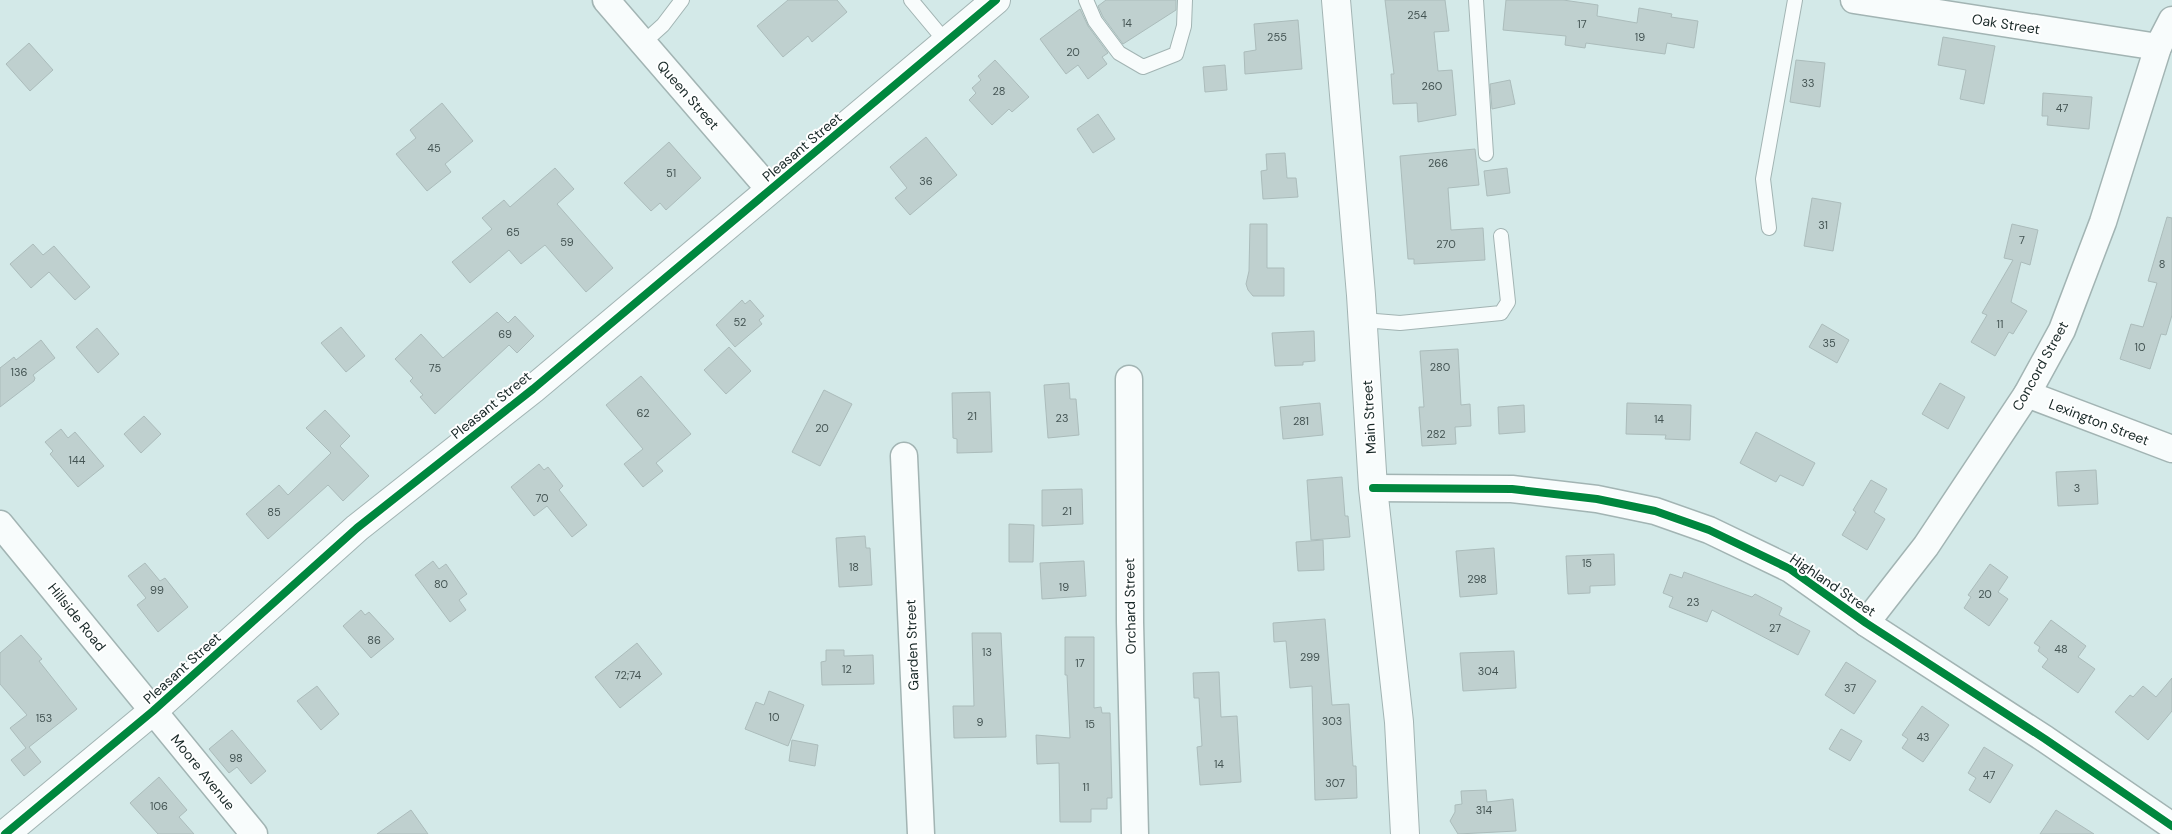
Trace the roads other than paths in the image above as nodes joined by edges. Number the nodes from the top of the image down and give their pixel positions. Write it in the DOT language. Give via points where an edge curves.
graph roads {
  1 [pos="606,0"];
  2 [pos="682,0"];
  3 [pos="996,0"];
  4 [pos="1086,0"];
  5 [pos="1185,0"];
  6 [pos="1336,0"];
  7 [pos="1476,0"];
  8 [pos="1795,0"];
  9 [pos="1854,0"];
  10 [pos="915,1"];
  11 [pos="2172,20"];
  12 [pos="946,42"];
  13 [pos="643,43"];
  14 [pos="2158,48"];
  15 [pos="1486,154"];
  16 [pos="770,190"];
  17 [pos="1768,228"];
  18 [pos="1501,236"];
  19 [pos="1363,320"];
  20 [pos="1129,379"];
  21 [pos="2026,394"];
  22 [pos="2172,449"];
  23 [pos="904,456"];
  24 [pos="1373,488"];
  25 [pos="0,524"];
  26 [pos="1866,623"];
  27 [pos="153,711"];
  28 [pos="2172,826"];
  29 [pos="5,834"];
  30 [pos="254,834"];
  31 [pos="921,834"];
  32 [pos="1135,834"];
  33 [pos="1405,834"];
  1 -- 13 [label="street, Queen Street"];
  2 -- 13 [label="lane" via="663,25"];
  3 -- 12 [label="street, Pleasant Street"];
  4 -- 5 [label="lane" via="1095,21 1119,53 1143,67 1176,54 1184,26"];
  6 -- 19 [label="street, Main Street"];
  7 -- 15 [label="lane"];
  8 -- 17 [label="lane" via="1763,179"];
  9 -- 14 [label="street, Oak Street"];
  10 -- 12 [label="lane"];
  11 -- 14 [label="street, Concord Street"];
  12 -- 16 [label="street, Pleasant Street"];
  13 -- 16 [label="street, Queen Street"];
  14 -- 21 [label="street, Concord Street" via="2103,222 2066,321"];
  16 -- 27 [label="street, Pleasant Street" via="540,382 357,528"];
  18 -- 19 [label="lane" via="1508,302 1501,313 1400,323"];
  19 -- 24 [label="street, Main Street"];
  20 -- 32 [label="street, Orchard Street"];
  21 -- 22 [label="street, Lexington Street"];
  21 -- 26 [label="street, Concord Street" via="1926,546"];
  23 -- 31 [label="street, Garden Street"];
  24 -- 26 [label="street, Highland Street" via="1512,489 1597,499 1655,511 1709,530 1790,569"];
  24 -- 33 [label="street, Main Street" via="1399,722"];
  25 -- 27 [label="street, Hillside Road"];
  26 -- 28 [label="street, Highland Street" via="2037,733"];
  27 -- 29 [label="street, Pleasant Street"];
  27 -- 30 [label="street, Moore Avenue"];
}
